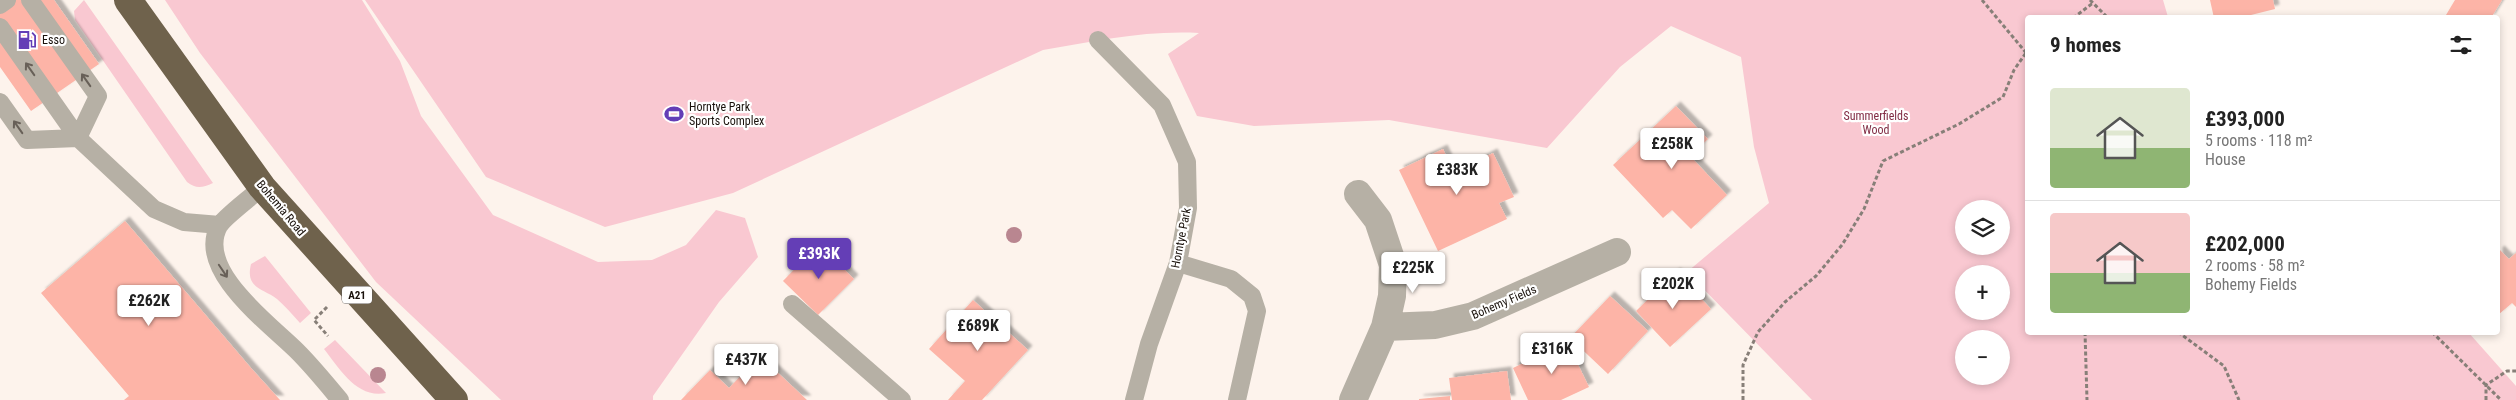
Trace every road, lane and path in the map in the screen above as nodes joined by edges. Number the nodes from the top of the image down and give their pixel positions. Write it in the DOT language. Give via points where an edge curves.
graph roads {
  1 [pos="7,0"];
  2 [pos="30,0"];
  3 [pos="128,0"];
  4 [pos="1982,0"];
  5 [pos="2092,2"];
  6 [pos="0,5"];
  7 [pos="2077,15"];
  8 [pos="2105,15"];
  9 [pos="0,27"];
  10 [pos="1098,40"];
  11 [pos="2025,50"];
  12 [pos="2025,55"];
  13 [pos="0,102"];
  14 [pos="78,138"];
  15 [pos="262,187"];
  16 [pos="1358,194"];
  17 [pos="220,225"];
  18 [pos="1617,252"];
  19 [pos="1178,263"];
  20 [pos="792,304"];
  21 [pos="314,320"];
  22 [pos="1385,327"];
  23 [pos="2086,335"];
  24 [pos="2182,335"];
  25 [pos="2435,335"];
  26 [pos="328,336"];
  27 [pos="2516,371"];
  28 [pos="2486,385"];
  29 [pos="340,400"];
  30 [pos="454,400"];
  31 [pos="902,400"];
  32 [pos="1134,400"];
  33 [pos="1237,400"];
  34 [pos="1353,400"];
  35 [pos="1743,400"];
  36 [pos="2087,400"];
  37 [pos="2239,400"];
  38 [pos="2486,400"];
  39 [pos="2501,400"];
  1 -- 6 [label="lane"];
  14 -- 2 [label="lane, one-way" via="98,96"];
  3 -- 15 [label="highway, Bohemia Road / A21"];
  4 -- 11 [label="path"];
  5 -- 7 [label="path"];
  5 -- 8 [label="path"];
  14 -- 9 [label="lane, one-way"];
  10 -- 19 [label="lane, Horntye Park" via="1162,105 1187,162 1188,208"];
  12 -- 35 [label="path" via="2014,70 2003,97 1959,124 1883,161 1864,209 1842,246 1758,332 1743,365"];
  14 -- 13 [label="lane, one-way" via="27,140"];
  14 -- 17 [label="lane" via="154,209 184,222"];
  15 -- 17 [label="lane"];
  15 -- 30 [label="highway, Bohemia Road / A21"];
  16 -- 22 [label="street" via="1378,220 1393,265 1392,296"];
  17 -- 29 [label="lane, one-way" via="215,247 217,263 244,302 303,357"];
  18 -- 22 [label="street, Bohemy Fields" via="1474,316 1435,325"];
  19 -- 32 [label="lane, Horntye Park" via="1149,344"];
  19 -- 33 [label="lane" via="1231,279 1252,296 1257,311"];
  20 -- 31 [label="lane"];
  21 -- 26 [label="path"];
  22 -- 34 [label="street"];
  23 -- 36 [label="path"];
  24 -- 37 [label="path" via="2224,366"];
  25 -- 28 [label="path"];
  27 -- 28 [label="path" via="2507,371"];
  28 -- 38 [label="path"];
  28 -- 39 [label="path"];
}
